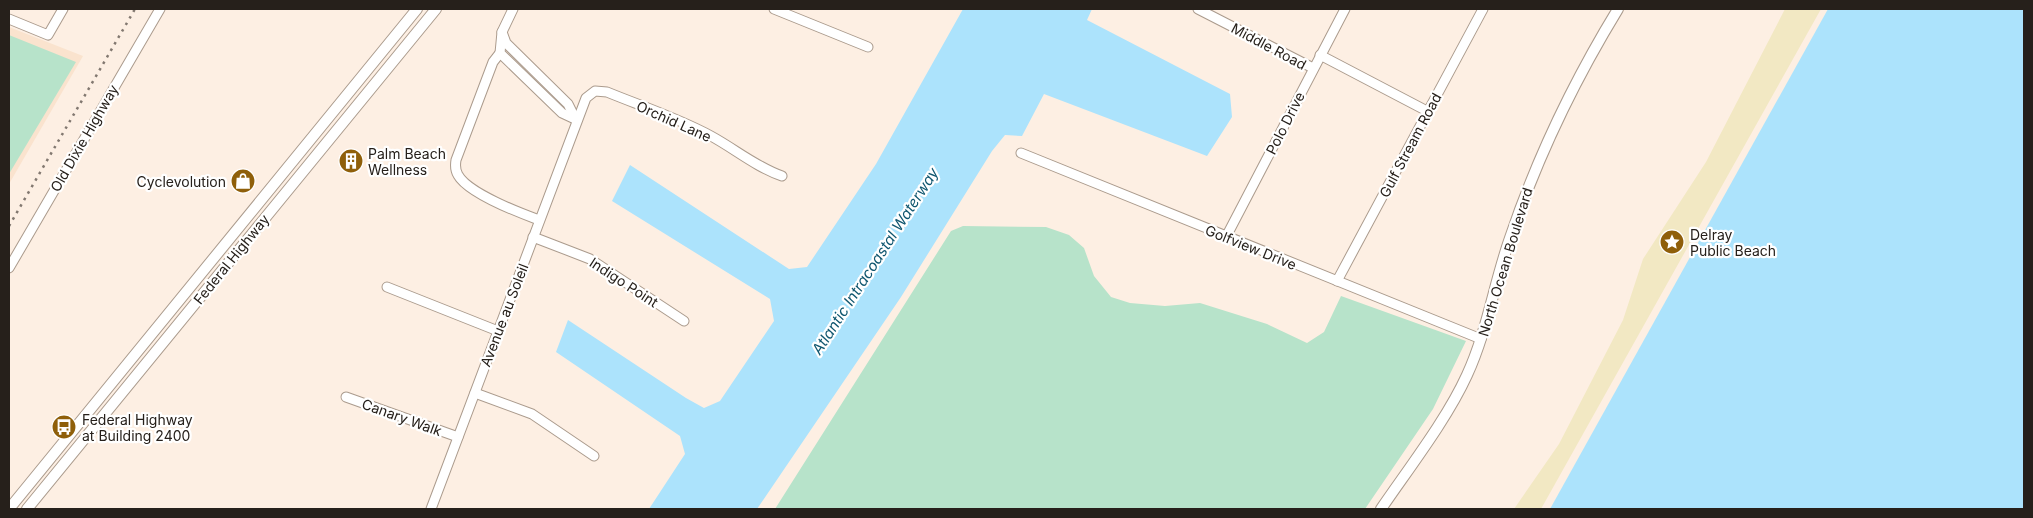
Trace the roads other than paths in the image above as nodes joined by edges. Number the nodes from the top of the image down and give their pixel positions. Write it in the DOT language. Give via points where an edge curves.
graph roads {
  1 [pos="63,9"];
  2 [pos="160,9"];
  3 [pos="417,9"];
  4 [pos="436,9"];
  5 [pos="513,9"];
  6 [pos="774,9"];
  7 [pos="1198,9"];
  8 [pos="1345,9"];
  9 [pos="1483,9"];
  10 [pos="1618,9"];
  11 [pos="9,19"];
  12 [pos="502,32"];
  13 [pos="868,47"];
  14 [pos="500,53"];
  15 [pos="1320,55"];
  16 [pos="1313,68"];
  17 [pos="1428,111"];
  18 [pos="576,120"];
  19 [pos="318,130"];
  20 [pos="1021,153"];
  21 [pos="294,159"];
  22 [pos="310,163"];
  23 [pos="782,176"];
  24 [pos="293,183"];
  25 [pos="540,220"];
  26 [pos="533,237"];
  27 [pos="1226,237"];
  28 [pos="9,268"];
  29 [pos="1337,281"];
  30 [pos="387,288"];
  31 [pos="684,321"];
  32 [pos="498,331"];
  33 [pos="1481,339"];
  34 [pos="475,393"];
  35 [pos="346,397"];
  36 [pos="458,437"];
  37 [pos="57,451"];
  38 [pos="594,456"];
  39 [pos="30,506"];
  40 [pos="14,507"];
  41 [pos="431,509"];
  42 [pos="1381,509"];
  1 -- 11 [label="street" via="48,35"];
  2 -- 28 [label="street, Old Dixie Highway"];
  3 -- 19 [label="main road, Federal Highway"];
  4 -- 22 [label="main road, Federal Highway"];
  5 -- 12 [label="street"];
  6 -- 13 [label="street"];
  7 -- 16 [label="street, Middle Road"];
  8 -- 15 [label="street, Polo Drive"];
  9 -- 17 [label="street, Gulf Stream Road"];
  10 -- 33 [label="main road, North Ocean Boulevard" via="1539,160 1509,239"];
  12 -- 14 [label="street"];
  12 -- 18 [label="street" via="506,43 568,104"];
  14 -- 18 [label="street" via="562,113"];
  14 -- 25 [label="street" via="493,62 456,160 456,172 462,181 505,207"];
  15 -- 16 [label="street, Polo Drive"];
  15 -- 17 [label="street, Middle Road"];
  16 -- 27 [label="street, Polo Drive"];
  17 -- 29 [label="street, Gulf Stream Road"];
  18 -- 23 [label="street, Orchid Lane" via="586,98 596,91 607,92 683,122 767,171"];
  18 -- 25 [label="street, Avenue au Soleil"];
  19 -- 21 [label="main road, Federal Highway"];
  19 -- 22 [label="main road"];
  20 -- 27 [label="street, Golfview Drive"];
  21 -- 24 [label="main road"];
  21 -- 37 [label="main road, Federal Highway"];
  22 -- 24 [label="main road, Federal Highway"];
  24 -- 39 [label="main road, Federal Highway"];
  25 -- 26 [label="street, Avenue au Soleil"];
  26 -- 31 [label="street, Indigo Point" via="590,259"];
  26 -- 32 [label="street, Avenue au Soleil"];
  27 -- 29 [label="street, Golfview Drive"];
  29 -- 33 [label="street, Golfview Drive"];
  30 -- 32 [label="street"];
  32 -- 34 [label="street, Avenue au Soleil"];
  33 -- 42 [label="main road, North Ocean Boulevard" via="1455,397"];
  34 -- 36 [label="street, Avenue au Soleil"];
  34 -- 38 [label="street" via="532,414"];
  35 -- 36 [label="street, Canary Walk"];
  36 -- 41 [label="street, Avenue au Soleil"];
  37 -- 39 [label="main road" via="52,464 32,490"];
  37 -- 40 [label="main road, Federal Highway"];
}
